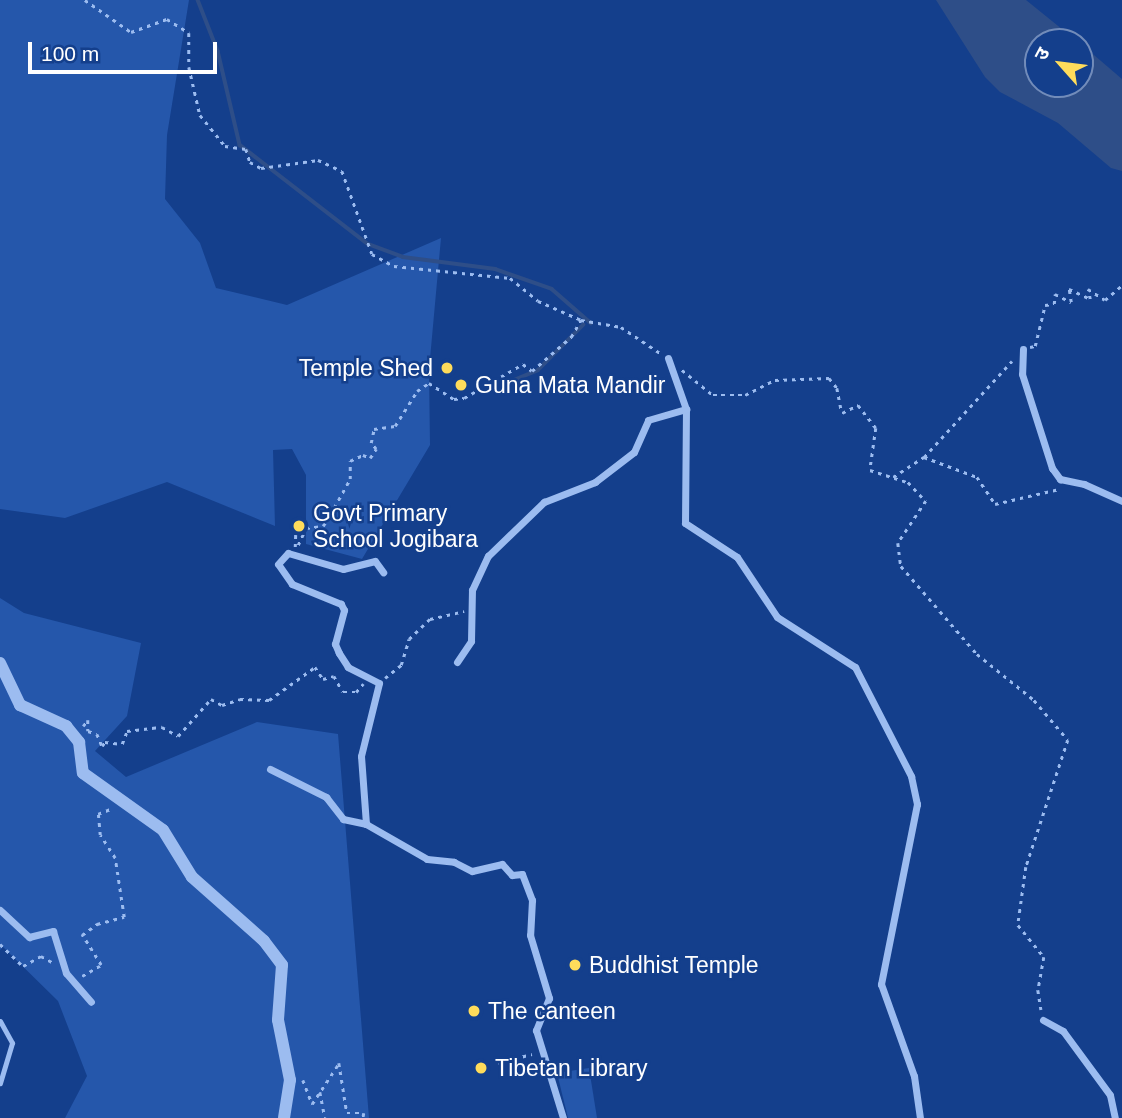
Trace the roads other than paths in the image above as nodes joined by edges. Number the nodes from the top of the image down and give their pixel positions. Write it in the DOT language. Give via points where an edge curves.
graph roads {
  1 [pos="1023,349"];
  2 [pos="668,358"];
  3 [pos="686,409"];
  4 [pos="1122,501"];
  5 [pos="383,572"];
  6 [pos="457,662"];
  7 [pos="0,663"];
  8 [pos="270,769"];
  9 [pos="366,824"];
  10 [pos="0,910"];
  11 [pos="91,1002"];
  12 [pos="1043,1020"];
  13 [pos="0,1021"];
  14 [pos="0,1083"];
  15 [pos="284,1118"];
  16 [pos="563,1118"];
  17 [pos="920,1118"];
  18 [pos="1115,1118"];
  1 -- 4 [label="street" via="1022,374 1052,468 1060,479"];
  2 -- 3 [label="street"];
  3 -- 6 [label="street" via="648,420 634,452 595,482 544,502 488,556 472,590 471,641"];
  3 -- 17 [label="street" via="685,523 737,557 777,617 855,667 911,776 917,804 881,984 914,1076"];
  5 -- 9 [label="street" via="375,561 343,569 294,554 281,555 280,572 292,583 341,604 343,618 335,644 339,653 348,667 379,682 361,756"];
  7 -- 15 [label="street" via="20,705 66,726 79,742 83,773 163,830 192,877 264,941 282,965 278,1020 290,1080"];
  8 -- 9 [label="street" via="326,797 343,819"];
  9 -- 16 [label="street" via="378,835 427,859 454,862 472,871 502,864 512,875 522,874 531,900 530,934 549,998 536,1030"];
  10 -- 11 [label="street" via="29,937 53,931 65,970"];
  12 -- 18 [label="street" via="1063,1031 1110,1096"];
  13 -- 14 [label="lane" via="12,1043"];
}
